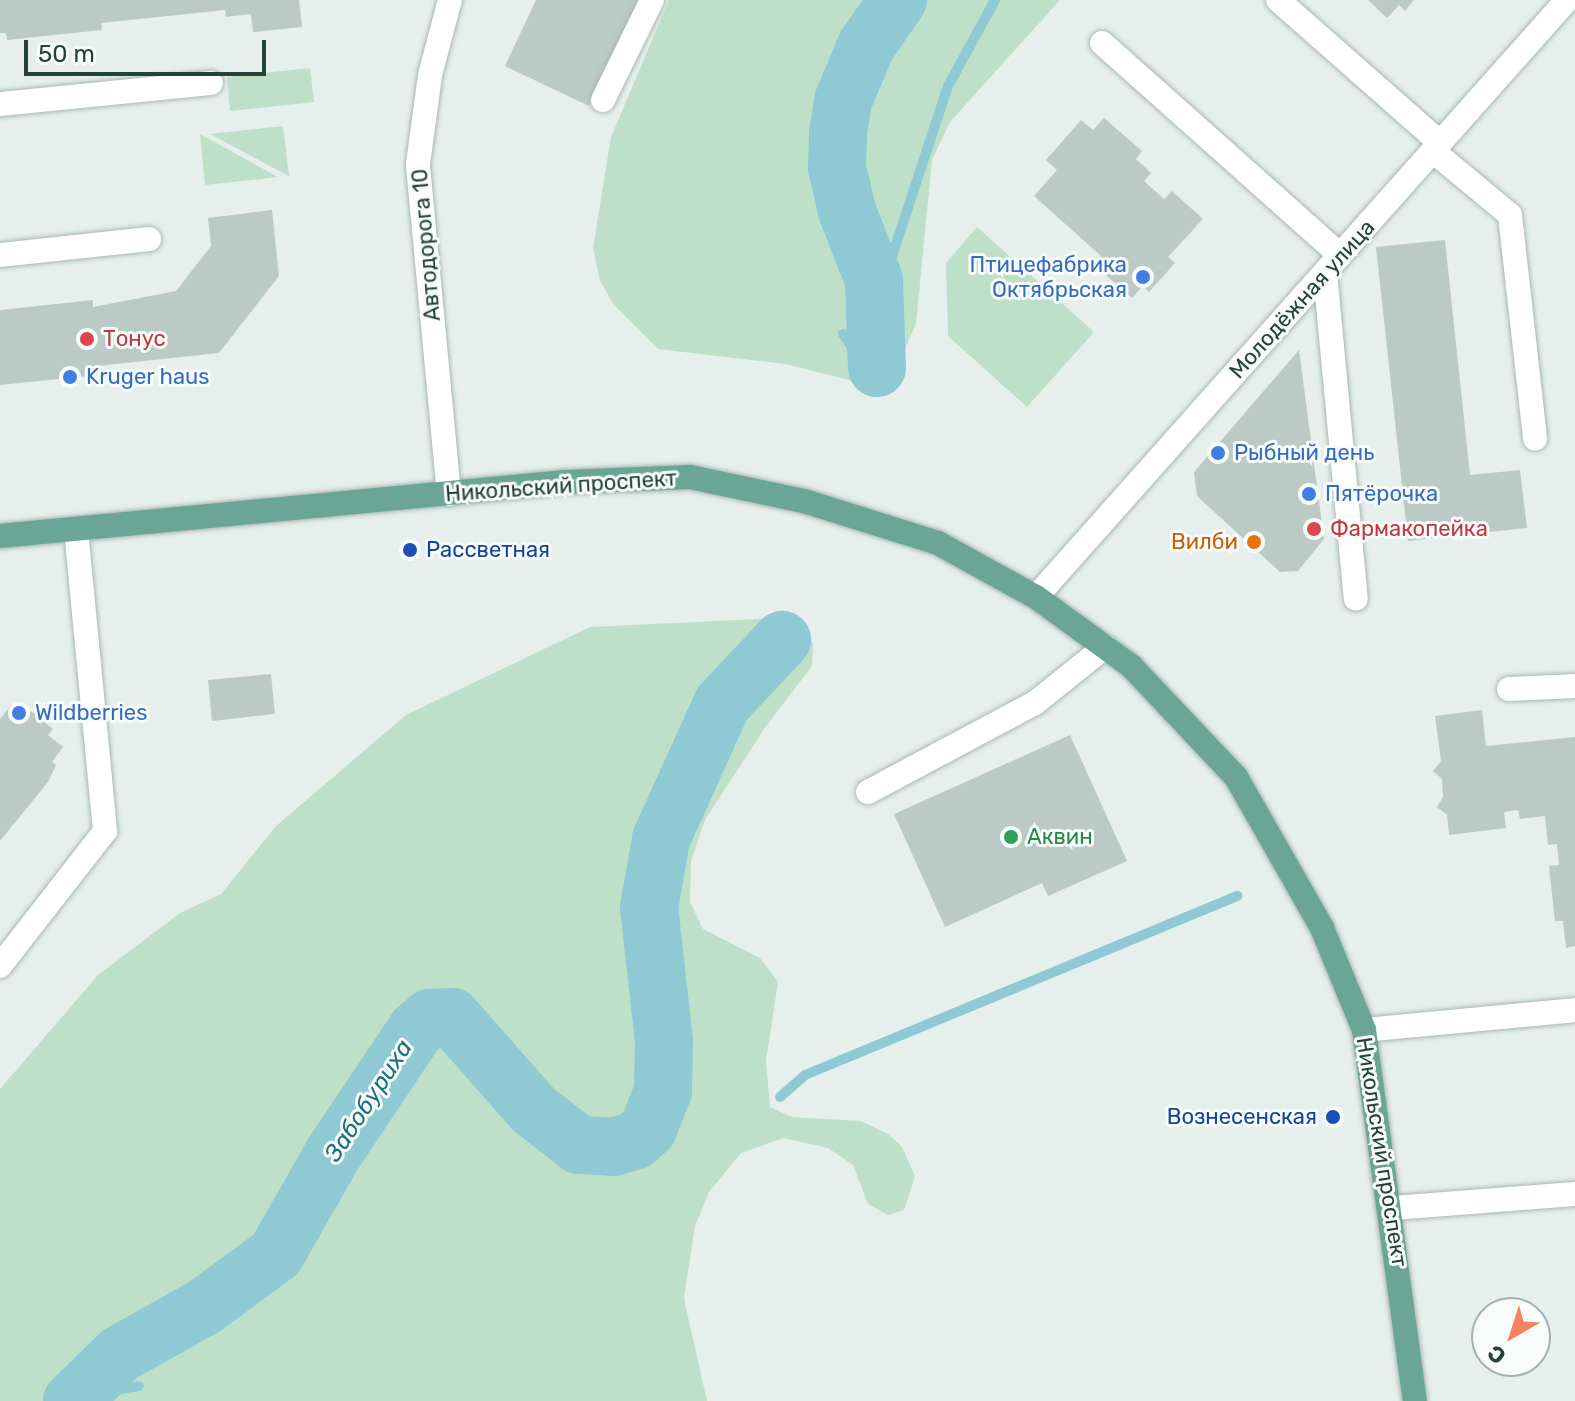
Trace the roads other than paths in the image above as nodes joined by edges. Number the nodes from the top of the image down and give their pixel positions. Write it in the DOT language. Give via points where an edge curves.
graph roads {
  1 [pos="450,0"];
  2 [pos="652,0"];
  3 [pos="1278,0"];
  4 [pos="1567,0"];
  5 [pos="1102,43"];
  6 [pos="211,83"];
  7 [pos="603,100"];
  8 [pos="0,104"];
  9 [pos="1436,147"];
  10 [pos="149,239"];
  11 [pos="0,255"];
  12 [pos="1332,264"];
  13 [pos="1535,439"];
  14 [pos="449,494"];
  15 [pos="76,529"];
  16 [pos="0,536"];
  17 [pos="1036,597"];
  18 [pos="1356,599"];
  19 [pos="1105,647"];
  20 [pos="1575,686"];
  21 [pos="1509,689"];
  22 [pos="868,792"];
  23 [pos="0,966"];
  24 [pos="1575,1010"];
  25 [pos="1364,1030"];
  26 [pos="1575,1194"];
  27 [pos="1392,1208"];
  28 [pos="1415,1401"];
  1 -- 14 [label="street, Автодорога 10" via="430,75 418,164"];
  2 -- 7 [label="street"];
  3 -- 9 [label="street"];
  4 -- 9 [label="street, Молодёжная улица"];
  5 -- 12 [label="street"];
  6 -- 8 [label="street"];
  9 -- 12 [label="street, Молодёжная улица"];
  9 -- 13 [label="street" via="1510,215"];
  10 -- 11 [label="street"];
  12 -- 17 [label="street, Молодёжная улица"];
  12 -- 18 [label="street"];
  14 -- 15 [label="main road, Никольский проспект"];
  14 -- 17 [label="main road, Никольский проспект" via="690,477 804,501 938,543"];
  15 -- 16 [label="main road, Никольский проспект"];
  15 -- 23 [label="street" via="105,831"];
  17 -- 19 [label="main road, Никольский проспект"];
  19 -- 22 [label="street" via="1035,703"];
  19 -- 25 [label="main road, Никольский проспект" via="1131,666 1236,777 1322,928"];
  20 -- 21 [label="street"];
  24 -- 25 [label="street"];
  25 -- 27 [label="main road, Никольский проспект"];
  26 -- 27 [label="street"];
  27 -- 28 [label="main road, Никольский проспект"];
}
